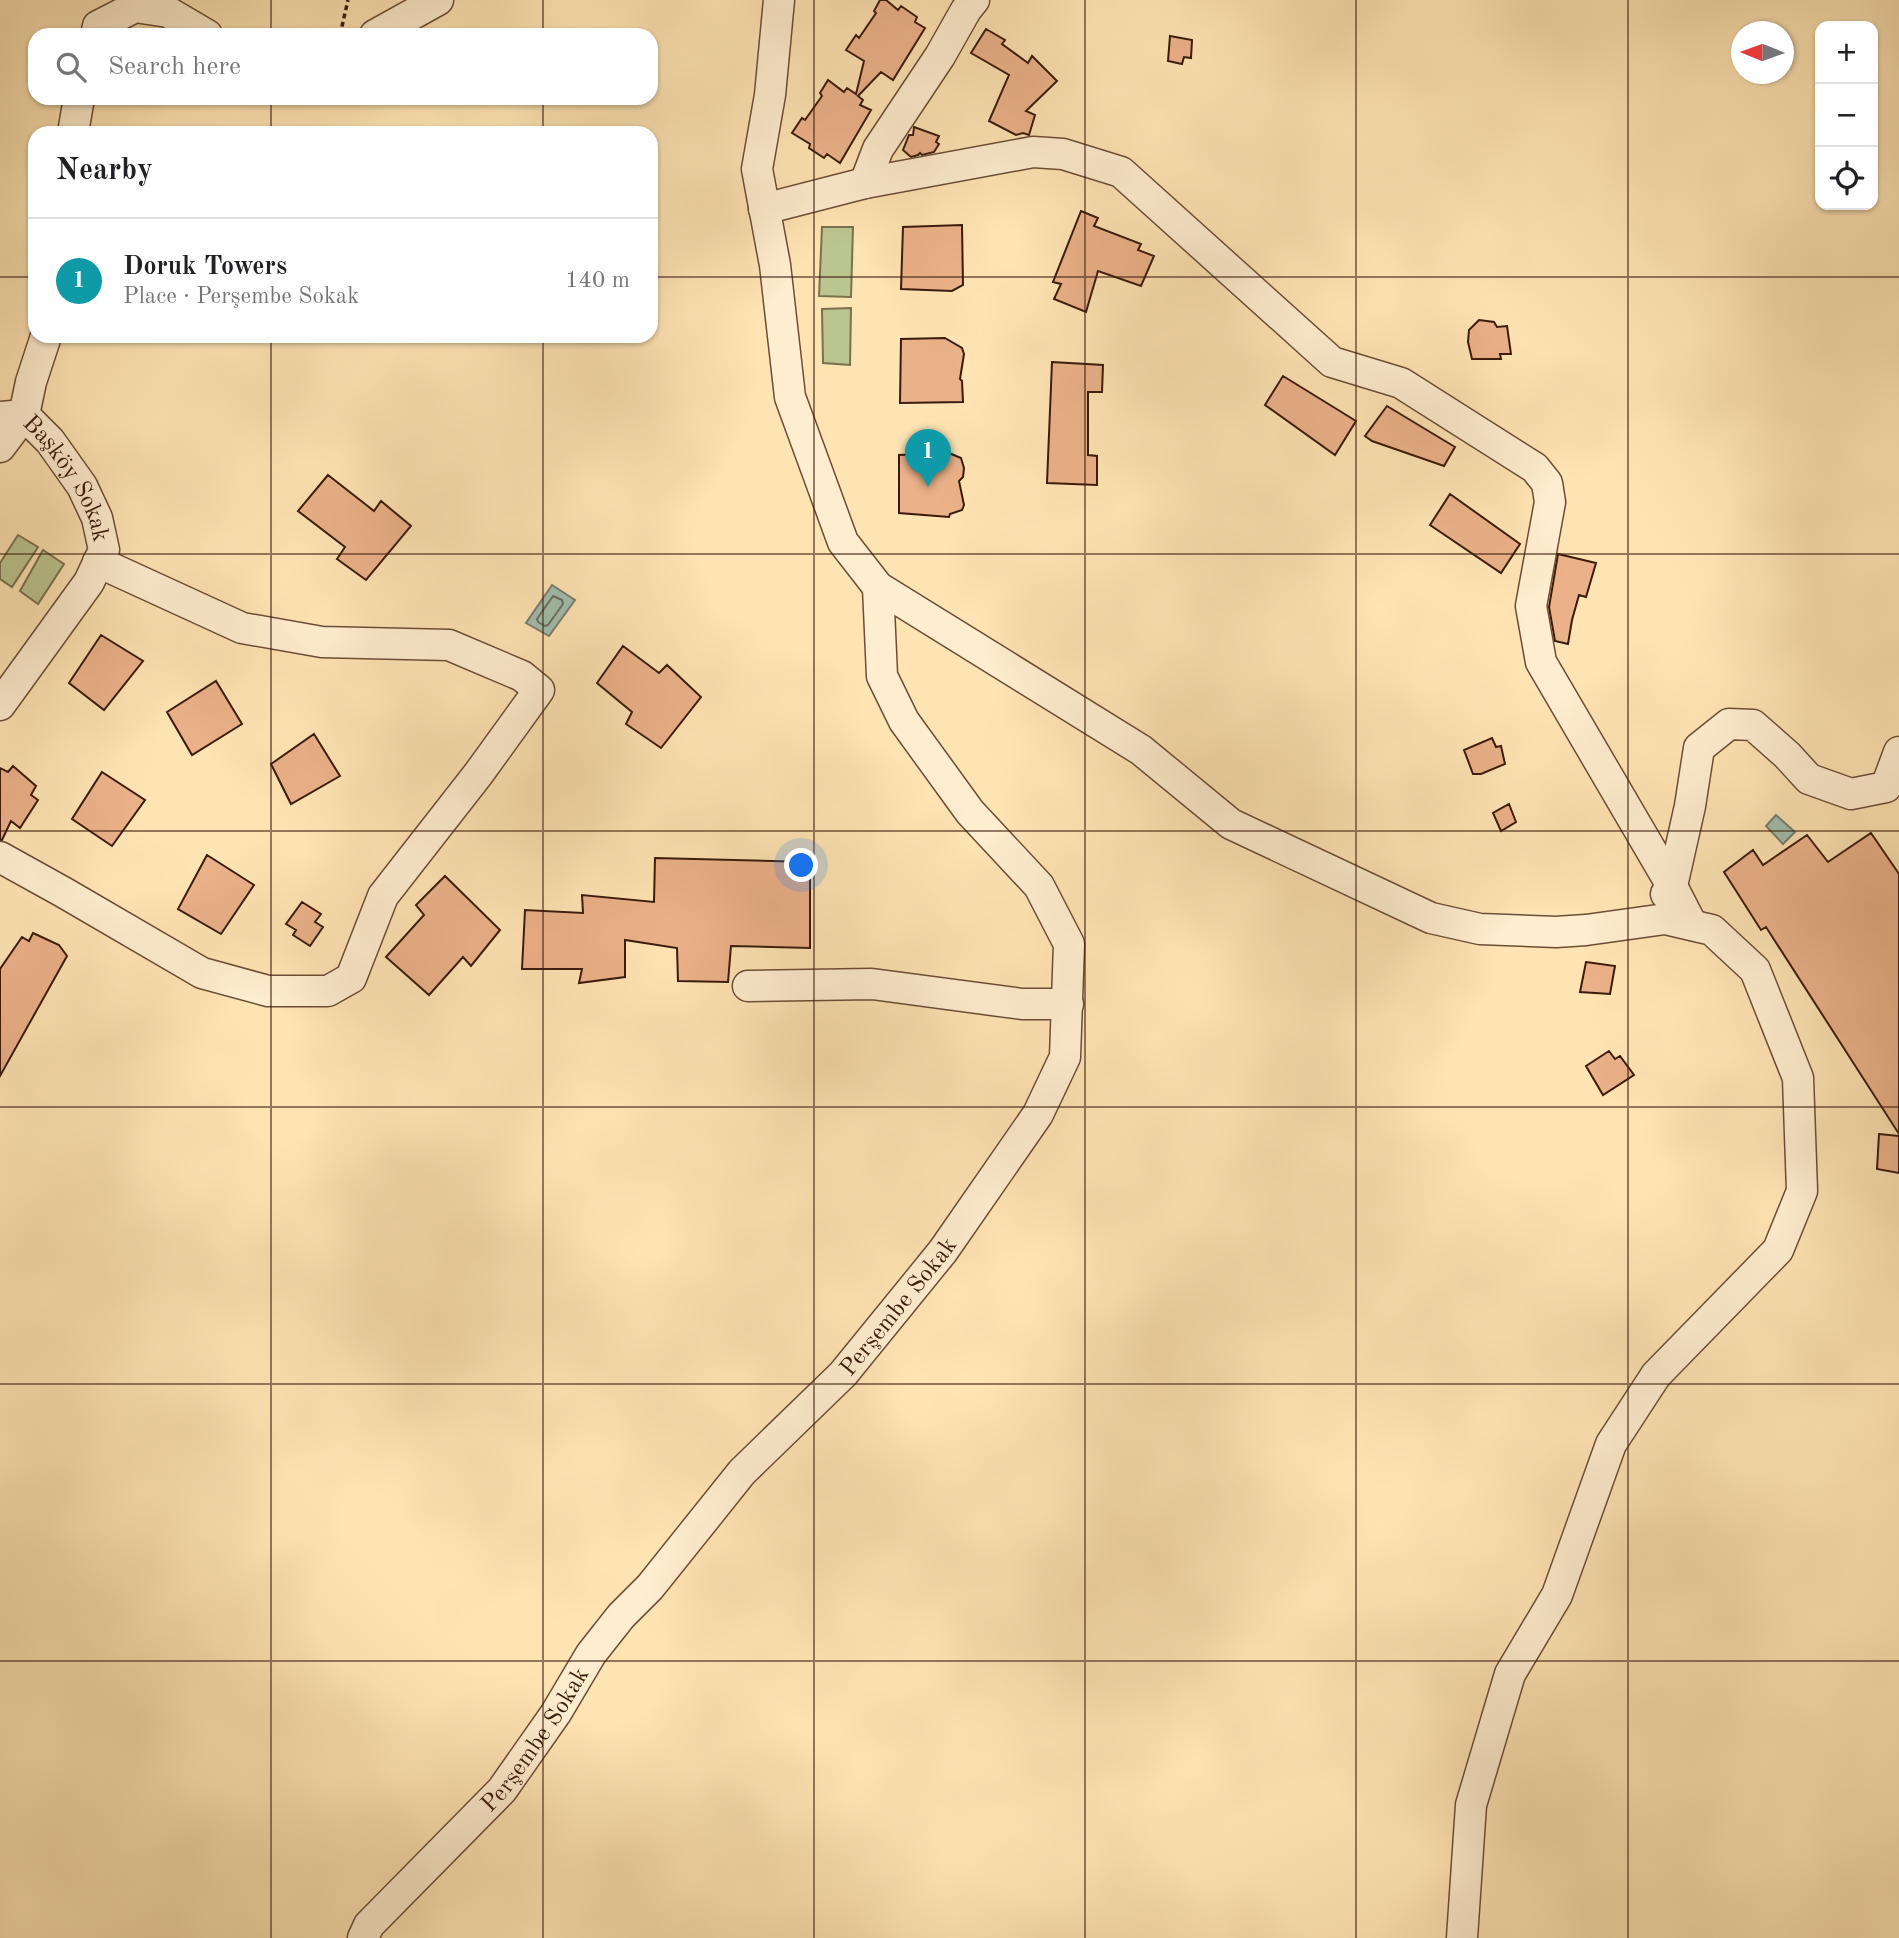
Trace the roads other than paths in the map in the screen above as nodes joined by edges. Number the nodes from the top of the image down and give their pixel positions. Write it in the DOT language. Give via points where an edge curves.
graph roads {
  1 [pos="438,0"];
  2 [pos="779,0"];
  3 [pos="974,0"];
  4 [pos="102,17"];
  5 [pos="195,28"];
  6 [pos="388,28"];
  7 [pos="78,105"];
  8 [pos="74,126"];
  9 [pos="865,183"];
  10 [pos="764,209"];
  11 [pos="44,343"];
  12 [pos="12,416"];
  13 [pos="0,447"];
  14 [pos="98,562"];
  15 [pos="878,587"];
  16 [pos="0,705"];
  17 [pos="1899,752"];
  18 [pos="0,857"];
  19 [pos="1672,887"];
  20 [pos="1639,922"];
  21 [pos="1692,925"];
  22 [pos="748,986"];
  23 [pos="1068,1004"];
  24 [pos="363,1938"];
  25 [pos="1462,1938"];
  1 -- 6 [label="street"];
  2 -- 10 [label="street" via="757,169"];
  3 -- 9 [label="street" via="878,149"];
  4 -- 5 [label="street" via="135,7 168,12"];
  7 -- 8 [label="street"];
  9 -- 10 [label="street"];
  9 -- 19 [label="street" via="1033,152 1063,154 1121,172 1332,362 1401,383 1535,468 1547,483 1550,502 1531,606 1541,662"];
  10 -- 15 [label="street" via="790,397 843,542"];
  11 -- 12 [label="street" via="31,382"];
  12 -- 13 [label="street"];
  12 -- 14 [label="street, Başköy Sokak" via="50,441 82,486 97,518 104,550"];
  14 -- 16 [label="street, Başköy Sokak" via="89,582"];
  14 -- 18 [label="street" via="242,628 322,642 449,645 522,676 539,690 383,896 351,978 328,991 268,990 202,973"];
  15 -- 20 [label="street" via="1141,750 1231,824 1431,918 1480,929 1556,932"];
  15 -- 23 [label="street, Perşembe Sokak" via="882,676 904,721 970,812 1039,886 1069,944"];
  17 -- 19 [label="street" via="1886,787 1851,794 1809,779 1753,725 1729,724 1699,748"];
  19 -- 20 [label="street"];
  19 -- 21 [label="street"];
  20 -- 21 [label="street" via="1665,919"];
  21 -- 25 [label="street" via="1712,930 1755,970 1798,1078 1802,1191 1778,1250 1656,1375 1611,1444 1557,1595 1510,1674 1471,1805"];
  22 -- 23 [label="street" via="872,984 1022,1004"];
  23 -- 24 [label="street, Perşembe Sokak" via="1065,1057 1038,1114 943,1251 842,1374 742,1472 591,1654 502,1790 369,1925"];
}
